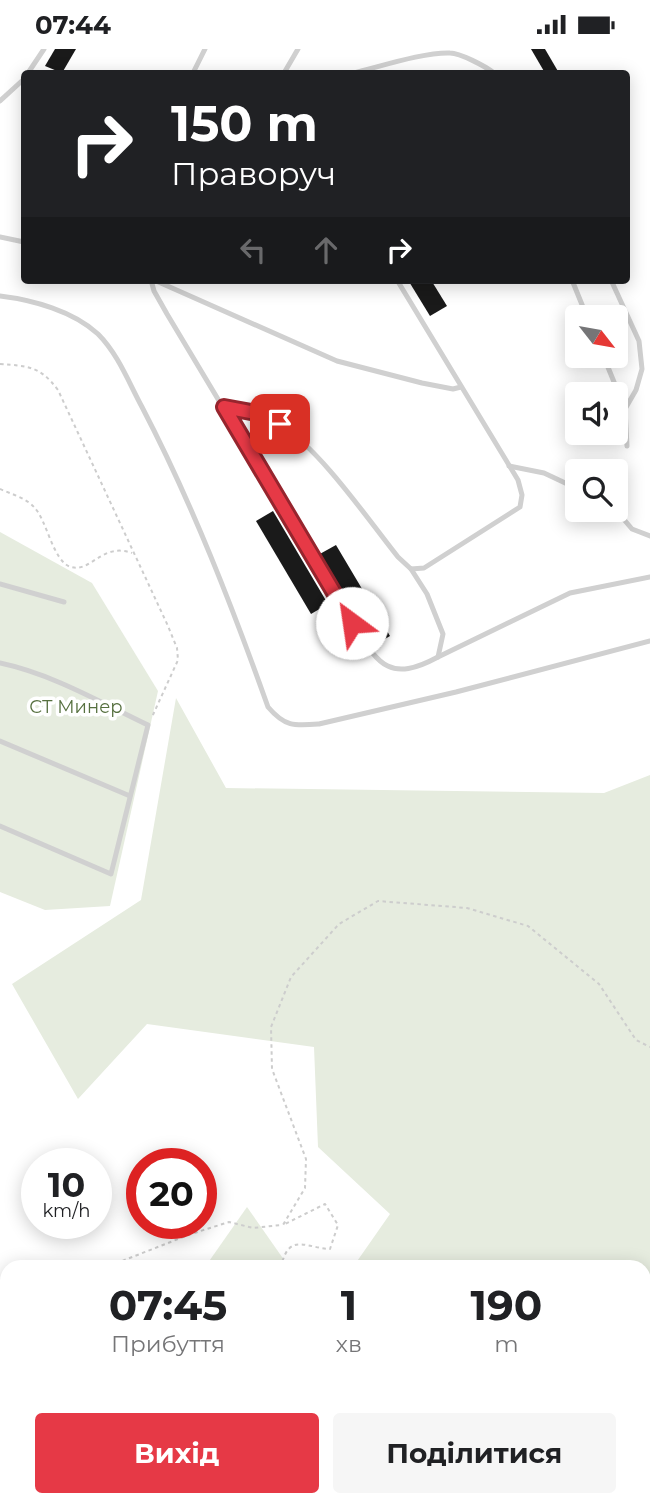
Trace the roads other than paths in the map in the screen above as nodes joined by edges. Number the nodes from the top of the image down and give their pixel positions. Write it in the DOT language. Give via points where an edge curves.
graph roads {
  1 [pos="44,49"];
  2 [pos="205,49"];
  3 [pos="298,49"];
  4 [pos="381,67"];
  5 [pos="30,70"];
  6 [pos="194,70"];
  7 [pos="286,70"];
  8 [pos="367,70"];
  9 [pos="382,70"];
  10 [pos="490,70"];
  11 [pos="21,84"];
  12 [pos="0,101"];
  13 [pos="0,237"];
  14 [pos="21,241"];
  15 [pos="157,284"];
  16 [pos="165,284"];
  17 [pos="399,284"];
  18 [pos="574,284"];
  19 [pos="613,284"];
  20 [pos="0,296"];
  21 [pos="582,305"];
  22 [pos="461,387"];
  23 [pos="628,404"];
  24 [pos="224,407"];
  25 [pos="509,466"];
  26 [pos="565,483"];
  27 [pos="626,522"];
  28 [pos="650,536"];
  29 [pos="411,569"];
  30 [pos="650,577"];
  31 [pos="0,585"];
  32 [pos="64,602"];
  33 [pos="650,641"];
  34 [pos="438,657"];
  35 [pos="0,663"];
  36 [pos="0,741"];
  37 [pos="130,796"];
  38 [pos="0,826"];
  1 -- 5 [label="lane"];
  2 -- 6 [label="lane"];
  3 -- 7 [label="lane"];
  4 -- 8 [label="lane"];
  4 -- 9 [label="lane"];
  4 -- 10 [label="lane" via="451,53"];
  11 -- 12 [label="lane"];
  13 -- 14 [label="lane"];
  15 -- 24 [label="lane" via="160,302"];
  16 -- 22 [label="lane" via="337,361 422,383"];
  17 -- 22 [label="lane"];
  18 -- 21 [label="lane"];
  19 -- 23 [label="lane" via="639,341 642,369"];
  20 -- 33 [label="lane" via="78,319 99,335 117,359 156,434 219,579 268,708 280,721 297,726 319,724"];
  22 -- 25 [label="lane"];
  24 -- 29 [label="lane" via="256,413 280,424 320,460"];
  24 -- 34 [label="lane" via="374,657 389,668 416,669"];
  25 -- 26 [label="lane"];
  25 -- 29 [label="lane" via="523,495 520,507 424,568"];
  27 -- 28 [label="lane"];
  29 -- 34 [label="lane" via="428,594 443,634"];
  30 -- 34 [label="lane" via="570,593"];
  31 -- 32 [label="lane"];
  35 -- 37 [label="lane" via="51,679 148,725"];
  36 -- 37 [label="lane"];
  37 -- 38 [label="lane" via="111,874"];
}
